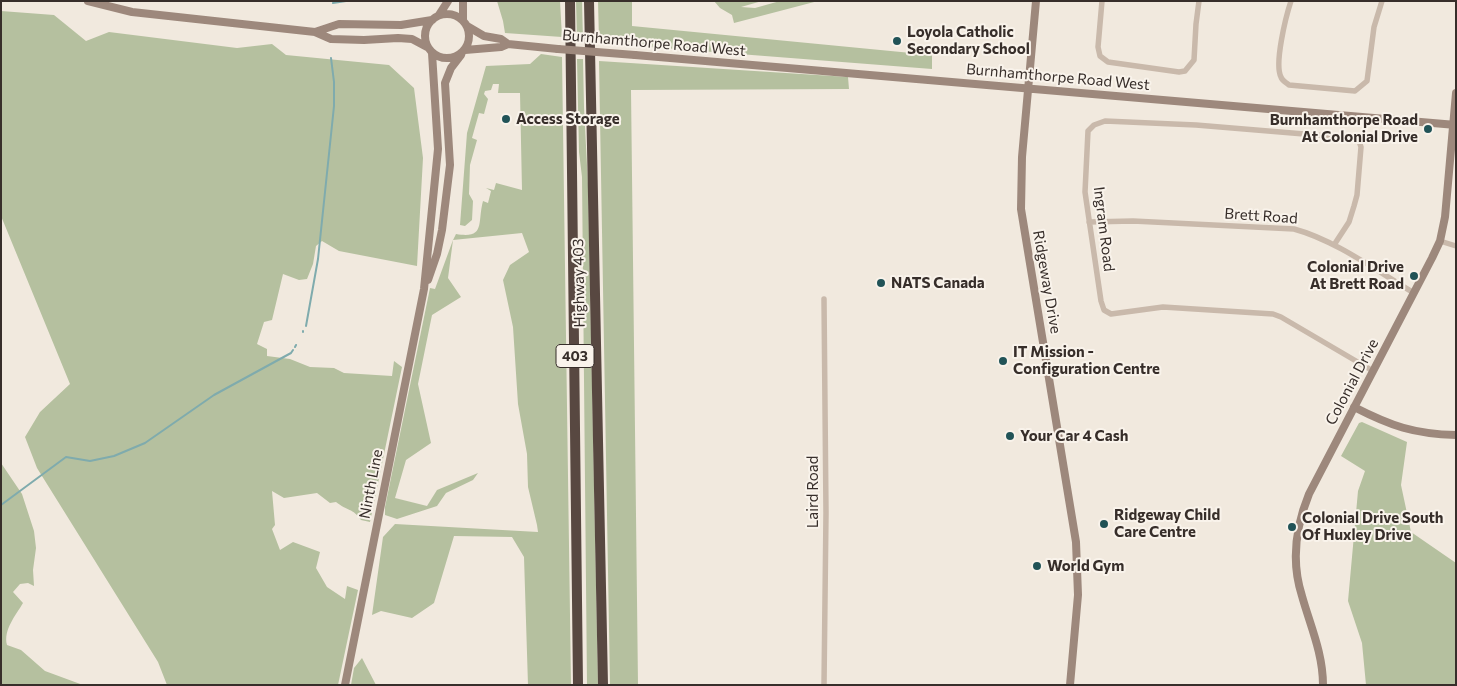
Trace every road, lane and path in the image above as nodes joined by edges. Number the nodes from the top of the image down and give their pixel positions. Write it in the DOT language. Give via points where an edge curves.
graph roads {
  1 [pos="88,1"];
  2 [pos="448,1"];
  3 [pos="463,1"];
  4 [pos="570,1"];
  5 [pos="589,1"];
  6 [pos="1036,1"];
  7 [pos="1102,1"];
  8 [pos="1200,1"];
  9 [pos="1290,1"];
  10 [pos="1382,1"];
  11 [pos="439,15"];
  12 [pos="432,20"];
  13 [pos="465,23"];
  14 [pos="315,32"];
  15 [pos="508,44"];
  16 [pos="429,50"];
  17 [pos="463,52"];
  18 [pos="1027,88"];
  19 [pos="1456,93"];
  20 [pos="1454,125"];
  21 [pos="1089,222"];
  22 [pos="1440,241"];
  23 [pos="1334,245"];
  24 [pos="1456,246"];
  25 [pos="424,289"];
  26 [pos="1414,293"];
  27 [pos="824,299"];
  28 [pos="1373,371"];
  29 [pos="1354,407"];
  30 [pos="1456,435"];
  31 [pos="345,685"];
  32 [pos="578,685"];
  33 [pos="603,685"];
  34 [pos="824,685"];
  35 [pos="1070,685"];
  36 [pos="1324,685"];
  1 -- 14 [label="main road" via="132,12"];
  2 -- 11 [label="main road"];
  3 -- 13 [label="main road"];
  4 -- 32 [label="highway, Highway 403 / 403"];
  5 -- 33 [label="highway, Highway 403 / 403"];
  6 -- 18 [label="main road, Ridgeway Drive"];
  7 -- 8 [label="street" via="1100,56 1108,62 1179,72 1186,71 1194,60"];
  9 -- 10 [label="street" via="1278,70 1281,79 1290,85 1355,91 1367,81 1374,27"];
  11 -- 12 [label="main road"];
  11 -- 13 [label="main road" via="452,14"];
  12 -- 14 [label="main road" via="401,25 339,24"];
  12 -- 16 [label="main road" via="425,33"];
  13 -- 15 [label="main road, Burnhamthorpe Road West" via="484,36"];
  13 -- 17 [label="main road" via="470,38"];
  14 -- 16 [label="main road" via="331,39 412,40"];
  15 -- 17 [label="main road, Burnhamthorpe Road West"];
  15 -- 18 [label="main road, Burnhamthorpe Road West, bridge"];
  16 -- 17 [label="main road" via="446,59"];
  16 -- 25 [label="main road, Ninth Line" via="438,149"];
  17 -- 25 [label="main road, Ninth Line" via="445,83 450,165 437,254"];
  18 -- 20 [label="main road, Burnhamthorpe Road West"];
  18 -- 35 [label="main road, Ridgeway Drive" via="1021,209 1076,542 1078,594"];
  19 -- 20 [label="main road, Colonial Drive"];
  20 -- 22 [label="main road, Colonial Drive"];
  21 -- 23 [label="street, Brett Road" via="1294,229"];
  21 -- 23 [label="street, Ingram Road" via="1085,192 1088,131 1105,121 1352,138 1361,147 1358,195 1348,222"];
  21 -- 28 [label="street, Ingram Road" via="1101,301 1104,310 1111,314 1162,307 1273,314"];
  22 -- 24 [label="street"];
  22 -- 26 [label="main road, Colonial Drive"];
  23 -- 26 [label="street, Brett Road"];
  25 -- 31 [label="main road, Ninth Line"];
  26 -- 28 [label="main road, Colonial Drive"];
  27 -- 34 [label="street, Laird Road"];
  28 -- 29 [label="main road, Colonial Drive"];
  29 -- 30 [label="main road" via="1403,429"];
  29 -- 36 [label="main road, Colonial Drive" via="1309,494 1297,535 1298,583 1318,648"];
}
